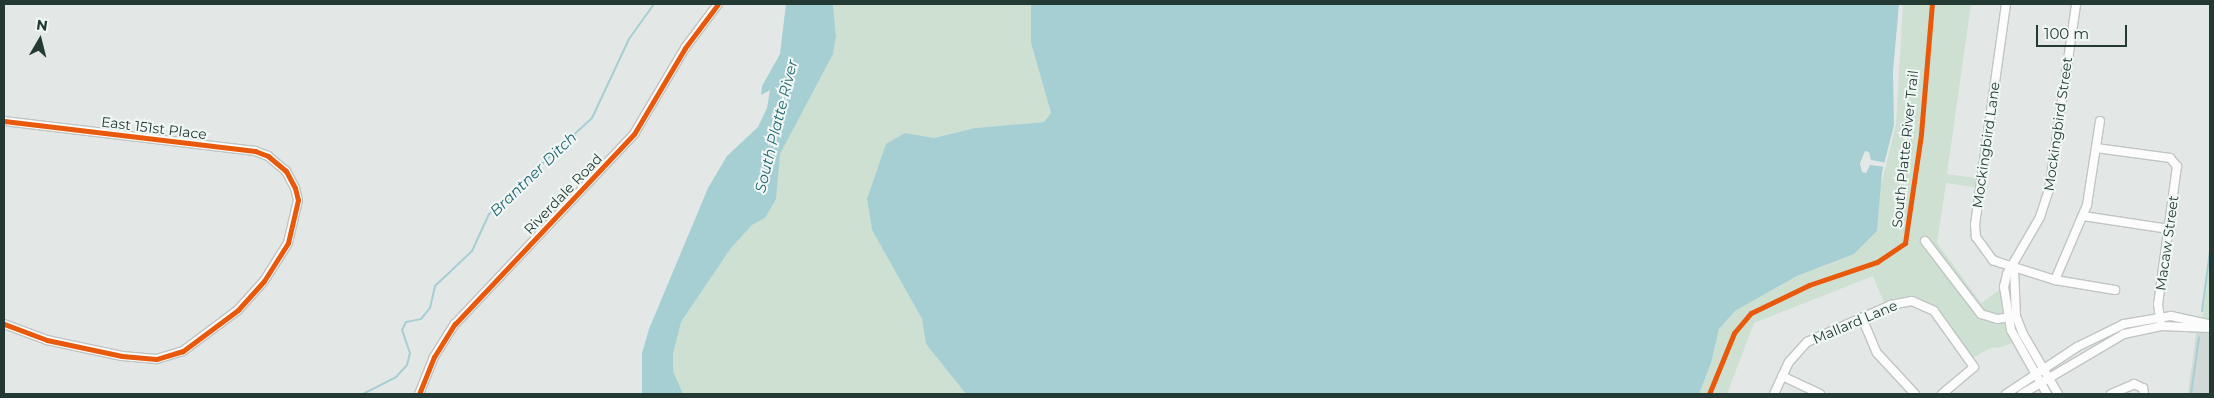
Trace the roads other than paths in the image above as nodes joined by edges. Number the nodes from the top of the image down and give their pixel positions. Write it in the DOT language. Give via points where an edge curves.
graph roads {
  1 [pos="718,4"];
  2 [pos="2006,4"];
  3 [pos="2076,4"];
  4 [pos="4,121"];
  5 [pos="2100,121"];
  6 [pos="2096,148"];
  7 [pos="2083,216"];
  8 [pos="2169,228"];
  9 [pos="1925,241"];
  10 [pos="2014,267"];
  11 [pos="2055,280"];
  12 [pos="2115,290"];
  13 [pos="2016,316"];
  14 [pos="2160,316"];
  15 [pos="1862,318"];
  16 [pos="2007,318"];
  17 [pos="4,324"];
  18 [pos="2210,324"];
  19 [pos="2161,326"];
  20 [pos="2210,328"];
  21 [pos="2044,368"];
  22 [pos="2035,374"];
  23 [pos="1782,376"];
  24 [pos="2049,376"];
  25 [pos="2040,382"];
  26 [pos="419,394"];
  27 [pos="1774,394"];
  28 [pos="1820,394"];
  29 [pos="1916,394"];
  30 [pos="1942,394"];
  31 [pos="2006,394"];
  32 [pos="2022,394"];
  33 [pos="2047,394"];
  34 [pos="2058,394"];
  35 [pos="2111,394"];
  36 [pos="2144,394"];
  1 -- 26 [label="street, Riverdale Road" via="685,48 639,128 455,324 434,358"];
  2 -- 10 [label="street, Mockingbird Lane" via="1975,229 1978,240 1993,260"];
  3 -- 10 [label="street, Mockingbird Street" via="2049,190"];
  4 -- 17 [label="street, East 151st Place" via="255,151 275,161 291,178 297,193 296,216 288,243 276,264 238,310 197,342 170,356 140,359 80,349"];
  5 -- 6 [label="street"];
  6 -- 7 [label="street"];
  6 -- 8 [label="street, Macaw Street" via="2174,160 2177,173"];
  7 -- 8 [label="street"];
  7 -- 11 [label="street"];
  8 -- 14 [label="street, Macaw Street" via="2158,304"];
  9 -- 16 [label="street" via="1981,314 1991,319"];
  10 -- 11 [label="street, Mockingbird Lane"];
  10 -- 13 [label="street, Mockingbird Street"];
  10 -- 16 [label="street, Mockingbird Street" via="2007,274 2004,287"];
  11 -- 12 [label="street, Mockingbird Lane"];
  13 -- 16 [label="street"];
  13 -- 21 [label="street, Mockingbird Street"];
  14 -- 18 [label="street" via="2182,316"];
  14 -- 19 [label="street, Macaw Street"];
  14 -- 21 [label="street" via="2114,328"];
  15 -- 23 [label="street, Mallard Lane" via="1807,342 1794,354"];
  15 -- 29 [label="street" via="1877,353"];
  15 -- 30 [label="street, Mallard Lane" via="1905,301 1920,303 1934,311 1974,367"];
  16 -- 22 [label="street, Mockingbird Street"];
  19 -- 20 [label="street"];
  19 -- 24 [label="street" via="2124,334"];
  21 -- 22 [label="street"];
  21 -- 24 [label="street, Mockingbird Street"];
  22 -- 25 [label="street, Mockingbird Street"];
  22 -- 31 [label="street"];
  23 -- 27 [label="street, Mallard Lane"];
  23 -- 28 [label="street"];
  24 -- 25 [label="street"];
  24 -- 34 [label="street, Mockingbird Street"];
  25 -- 32 [label="street"];
  25 -- 33 [label="street, Mockingbird Street"];
  35 -- 36 [label="street" via="2130,384 2143,383"];
}
